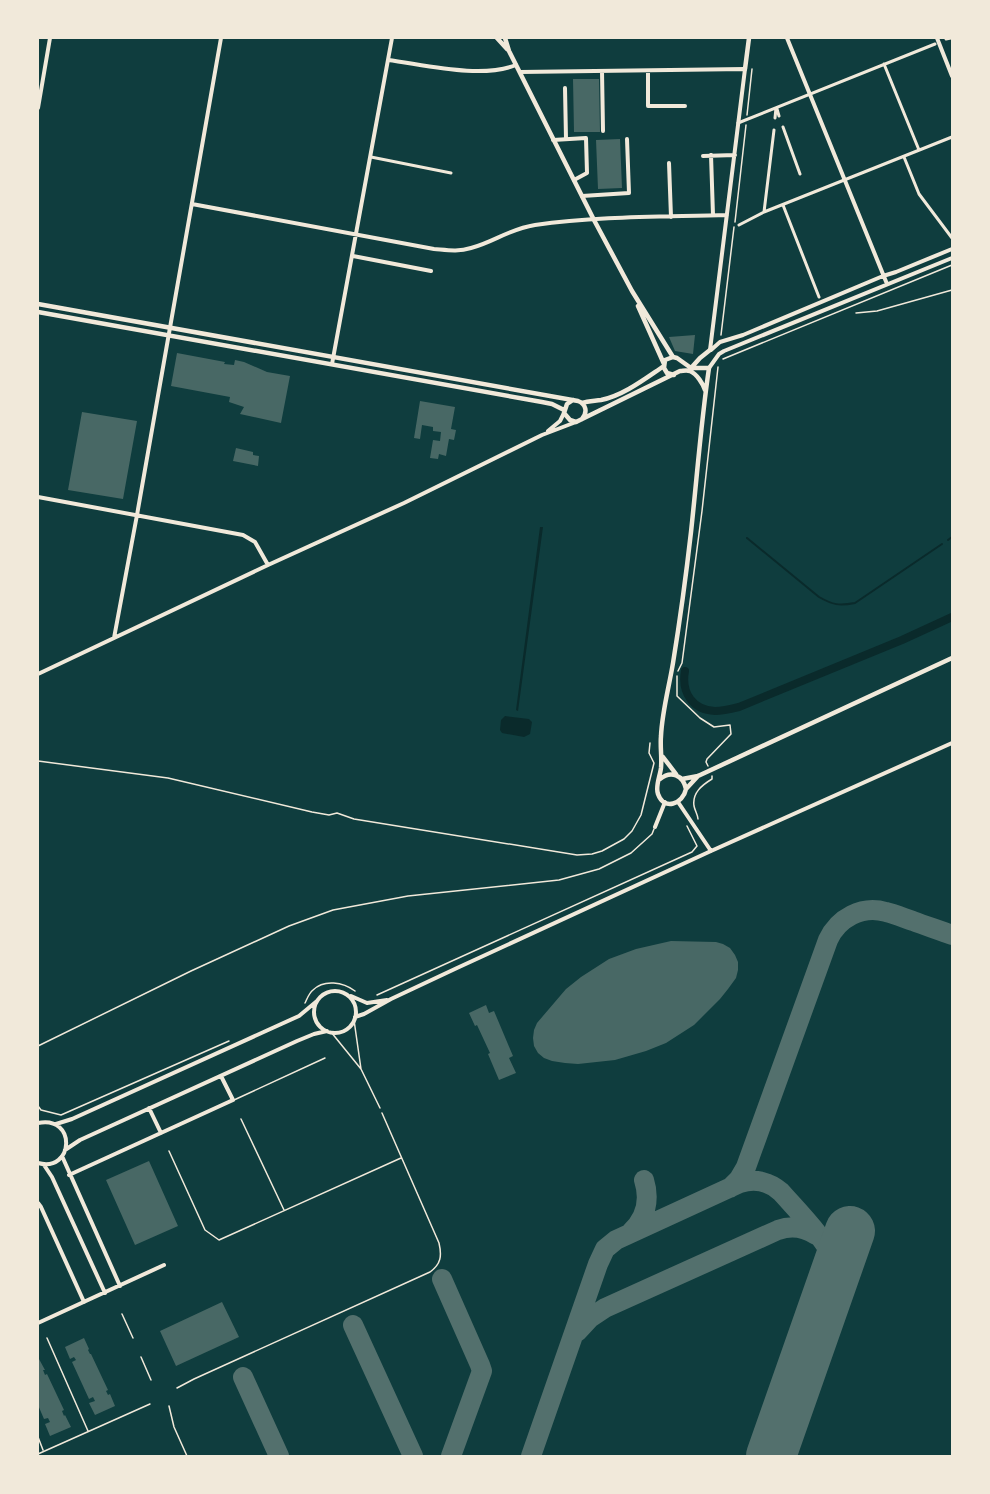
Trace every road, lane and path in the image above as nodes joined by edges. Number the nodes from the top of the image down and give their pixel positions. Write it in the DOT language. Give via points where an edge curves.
graph roads {
  1 [pos="50,38"];
  2 [pos="221,38"];
  3 [pos="392,38"];
  4 [pos="497,38"];
  5 [pos="505,38"];
  6 [pos="749,38"];
  7 [pos="787,38"];
  8 [pos="937,38"];
  9 [pos="951,38"];
  10 [pos="946,39"];
  11 [pos="935,44"];
  12 [pos="509,51"];
  13 [pos="388,60"];
  14 [pos="753,61"];
  15 [pos="884,64"];
  16 [pos="516,66"];
  17 [pos="745,69"];
  18 [pos="602,71"];
  19 [pos="648,71"];
  20 [pos="520,72"];
  21 [pos="952,76"];
  22 [pos="565,88"];
  23 [pos="810,95"];
  24 [pos="685,106"];
  25 [pos="776,107"];
  26 [pos="38,108"];
  27 [pos="777,117"];
  28 [pos="747,119"];
  29 [pos="738,123"];
  30 [pos="783,127"];
  31 [pos="774,130"];
  32 [pos="603,131"];
  33 [pos="952,137"];
  34 [pos="566,139"];
  35 [pos="627,139"];
  36 [pos="553,140"];
  37 [pos="919,150"];
  38 [pos="711,155"];
  39 [pos="735,155"];
  40 [pos="703,156"];
  41 [pos="371,157"];
  42 [pos="904,157"];
  43 [pos="669,163"];
  44 [pos="451,172"];
  45 [pos="800,174"];
  46 [pos="574,180"];
  47 [pos="845,181"];
  48 [pos="582,196"];
  49 [pos="192,204"];
  50 [pos="783,205"];
  51 [pos="764,212"];
  52 [pos="713,215"];
  53 [pos="727,215"];
  54 [pos="671,217"];
  55 [pos="594,220"];
  56 [pos="739,225"];
  57 [pos="357,235"];
  58 [pos="952,238"];
  59 [pos="952,249"];
  60 [pos="353,256"];
  61 [pos="952,258"];
  62 [pos="952,265"];
  63 [pos="430,271"];
  64 [pos="883,276"];
  65 [pos="887,284"];
  66 [pos="952,290"];
  67 [pos="632,291"];
  68 [pos="819,297"];
  69 [pos="38,304"];
  70 [pos="38,312"];
  71 [pos="856,313"];
  72 [pos="169,328"];
  73 [pos="168,335"];
  74 [pos="721,337"];
  75 [pos="710,350"];
  76 [pos="333,357"];
  77 [pos="673,357"];
  78 [pos="723,359"];
  79 [pos="681,362"];
  80 [pos="332,364"];
  81 [pos="664,365"];
  82 [pos="709,368"];
  83 [pos="718,368"];
  84 [pos="690,370"];
  85 [pos="677,373"];
  86 [pos="705,393"];
  87 [pos="574,400"];
  88 [pos="582,403"];
  89 [pos="564,411"];
  90 [pos="582,419"];
  91 [pos="576,422"];
  92 [pos="542,435"];
  93 [pos="38,497"];
  94 [pos="137,515"];
  95 [pos="268,565"];
  96 [pos="114,638"];
  97 [pos="952,658"];
  98 [pos="38,674"];
  99 [pos="650,743"];
  100 [pos="952,743"];
  101 [pos="662,756"];
  102 [pos="38,760"];
  103 [pos="708,766"];
  104 [pos="712,775"];
  105 [pos="698,776"];
  106 [pos="680,778"];
  107 [pos="660,779"];
  108 [pos="686,789"];
  109 [pos="665,802"];
  110 [pos="678,802"];
  111 [pos="696,820"];
  112 [pos="688,825"];
  113 [pos="655,827"];
  114 [pos="711,851"];
  115 [pos="343,992"];
  116 [pos="358,993"];
  117 [pos="370,998"];
  118 [pos="390,999"];
  119 [pos="318,1001"];
  120 [pos="302,1007"];
  121 [pos="355,1019"];
  122 [pos="329,1032"];
  123 [pos="228,1041"];
  124 [pos="38,1046"];
  125 [pos="325,1058"];
  126 [pos="361,1069"];
  127 [pos="221,1076"];
  128 [pos="233,1100"];
  129 [pos="38,1106"];
  130 [pos="149,1108"];
  131 [pos="380,1108"];
  132 [pos="382,1113"];
  133 [pos="242,1119"];
  134 [pos="38,1123"];
  135 [pos="56,1124"];
  136 [pos="161,1133"];
  137 [pos="65,1150"];
  138 [pos="169,1151"];
  139 [pos="62,1156"];
  140 [pos="401,1158"];
  141 [pos="38,1163"];
  142 [pos="44,1165"];
  143 [pos="69,1174"];
  144 [pos="38,1203"];
  145 [pos="284,1211"];
  146 [pos="164,1265"];
  147 [pos="120,1286"];
  148 [pos="105,1293"];
  149 [pos="84,1302"];
  150 [pos="122,1314"];
  151 [pos="38,1323"];
  152 [pos="47,1338"];
  153 [pos="133,1338"];
  154 [pos="141,1357"];
  155 [pos="151,1380"];
  156 [pos="177,1388"];
  157 [pos="150,1404"];
  158 [pos="169,1406"];
  159 [pos="88,1431"];
  160 [pos="38,1437"];
  161 [pos="44,1451"];
  162 [pos="38,1454"];
  163 [pos="187,1456"];
  1 -- 26 [label="street"];
  2 -- 49 [label="street"];
  3 -- 13 [label="street"];
  4 -- 12 [label="street"];
  5 -- 12 [label="street"];
  6 -- 17 [label="street"];
  7 -- 23 [label="street"];
  8 -- 21 [label="street"];
  9 -- 10 [label="street"];
  11 -- 15 [label="street"];
  12 -- 16 [label="street"];
  13 -- 16 [label="street" via="471,71"];
  13 -- 41 [label="street"];
  14 -- 28 [label="path"];
  15 -- 23 [label="street"];
  15 -- 37 [label="street"];
  16 -- 20 [label="street"];
  17 -- 19 [label="street"];
  17 -- 29 [label="street"];
  18 -- 19 [label="street"];
  18 -- 20 [label="street"];
  18 -- 32 [label="street"];
  19 -- 24 [label="street" via="648,106"];
  20 -- 36 [label="street"];
  22 -- 34 [label="street"];
  23 -- 25 [label="street"];
  23 -- 47 [label="street"];
  25 -- 27 [label="street"];
  25 -- 28 [label="street"];
  28 -- 29 [label="street"];
  28 -- 74 [label="path"];
  29 -- 39 [label="street"];
  30 -- 45 [label="street"];
  31 -- 51 [label="street"];
  33 -- 37 [label="street"];
  34 -- 36 [label="street"];
  34 -- 46 [label="street" via="586,138 587,173"];
  35 -- 48 [label="street" via="629,193"];
  36 -- 46 [label="street"];
  37 -- 42 [label="street"];
  38 -- 39 [label="street"];
  38 -- 40 [label="street"];
  38 -- 52 [label="street"];
  39 -- 53 [label="street"];
  41 -- 44 [label="street"];
  41 -- 57 [label="street"];
  42 -- 47 [label="street"];
  42 -- 58 [label="street" via="919,194"];
  43 -- 54 [label="street"];
  46 -- 48 [label="street"];
  47 -- 50 [label="street"];
  47 -- 64 [label="street"];
  48 -- 55 [label="street"];
  49 -- 57 [label="street"];
  49 -- 72 [label="street"];
  50 -- 51 [label="street"];
  50 -- 68 [label="street"];
  51 -- 56 [label="street"];
  52 -- 53 [label="street"];
  52 -- 54 [label="street"];
  53 -- 75 [label="street"];
  54 -- 55 [label="street"];
  55 -- 57 [label="street" via="521,228 457,251"];
  55 -- 67 [label="street"];
  57 -- 60 [label="street"];
  59 -- 64 [label="street"];
  60 -- 63 [label="street"];
  60 -- 76 [label="street"];
  61 -- 65 [label="street"];
  62 -- 78 [label="path"];
  64 -- 65 [label="street"];
  64 -- 75 [label="street" via="720,342"];
  65 -- 82 [label="street" via="724,351"];
  66 -- 71 [label="path"];
  67 -- 77 [label="street"];
  67 -- 81 [label="street"];
  69 -- 72 [label="street"];
  70 -- 73 [label="street"];
  72 -- 73 [label="street"];
  72 -- 76 [label="street"];
  73 -- 80 [label="street"];
  73 -- 94 [label="street"];
  75 -- 84 [label="street"];
  76 -- 80 [label="street"];
  76 -- 87 [label="street"];
  77 -- 79 [label="street"];
  77 -- 81 [label="street"];
  79 -- 84 [label="street"];
  79 -- 85 [label="street"];
  80 -- 89 [label="street" via="552,404"];
  81 -- 85 [label="street" via="667,373"];
  81 -- 88 [label="street" via="612,396"];
  82 -- 84 [label="street"];
  82 -- 86 [label="street"];
  83 -- 103 [label="path" via="677,696 714,727 730,725 731,734 707,759"];
  84 -- 85 [label="street"];
  84 -- 86 [label="street"];
  85 -- 90 [label="street"];
  86 -- 101 [label="street" via="691,532 661,736"];
  87 -- 88 [label="street"];
  87 -- 89 [label="street"];
  88 -- 90 [label="street" via="586,410"];
  89 -- 91 [label="street" via="567,418"];
  89 -- 92 [label="street" via="560,421"];
  90 -- 91 [label="street"];
  91 -- 92 [label="street"];
  92 -- 95 [label="street"];
  93 -- 94 [label="street"];
  94 -- 95 [label="street" via="243,535 255,542"];
  94 -- 96 [label="street"];
  95 -- 96 [label="street"];
  96 -- 98 [label="street"];
  97 -- 105 [label="street"];
  99 -- 102 [label="path" via="654,763 641,815 632,831 602,851 577,855 337,813 312,812 168,778"];
  100 -- 114 [label="street"];
  101 -- 106 [label="street"];
  101 -- 107 [label="street"];
  104 -- 111 [label="path" via="695,796 699,819"];
  105 -- 106 [label="street"];
  105 -- 108 [label="street"];
  106 -- 107 [label="street" via="669,774"];
  106 -- 108 [label="street"];
  107 -- 109 [label="street" via="657,791"];
  108 -- 110 [label="street"];
  109 -- 110 [label="street"];
  109 -- 113 [label="street"];
  110 -- 114 [label="street"];
  112 -- 117 [label="path" via="697,846 692,852"];
  113 -- 124 [label="lane" via="631,853 599,869 560,880 408,896 333,910 191,971"];
  114 -- 118 [label="street"];
  115 -- 118 [label="street" via="367,1003"];
  115 -- 119 [label="street" via="329,992"];
  115 -- 121 [label="street" via="353,1000"];
  116 -- 120 [label="path" via="340,984 324,984 312,990"];
  118 -- 121 [label="street"];
  119 -- 122 [label="street" via="314,1015 320,1027"];
  119 -- 135 [label="street" via="299,1016"];
  121 -- 122 [label="street" via="347,1029"];
  121 -- 126 [label="lane"];
  122 -- 126 [label="lane"];
  122 -- 127 [label="street" via="314,1034"];
  123 -- 129 [label="path" via="61,1115"];
  125 -- 128 [label="lane"];
  126 -- 131 [label="lane"];
  127 -- 128 [label="street"];
  127 -- 130 [label="street"];
  128 -- 136 [label="street"];
  130 -- 136 [label="street"];
  130 -- 137 [label="street"];
  132 -- 140 [label="lane"];
  133 -- 145 [label="lane"];
  134 -- 135 [label="street"];
  135 -- 137 [label="street" via="65,1135"];
  136 -- 143 [label="street"];
  137 -- 139 [label="street"];
  138 -- 145 [label="lane" via="205,1230 219,1240"];
  139 -- 142 [label="street"];
  139 -- 143 [label="street"];
  140 -- 145 [label="lane"];
  140 -- 156 [label="lane" via="439,1243 435,1268"];
  141 -- 142 [label="street"];
  142 -- 148 [label="street"];
  143 -- 147 [label="street"];
  144 -- 149 [label="street"];
  146 -- 147 [label="street"];
  147 -- 148 [label="street"];
  148 -- 149 [label="street"];
  149 -- 151 [label="street"];
  150 -- 153 [label="lane"];
  152 -- 159 [label="lane"];
  154 -- 155 [label="lane"];
  157 -- 159 [label="lane"];
  158 -- 163 [label="lane"];
  159 -- 161 [label="lane"];
  160 -- 161 [label="lane"];
  161 -- 162 [label="lane"];
}
